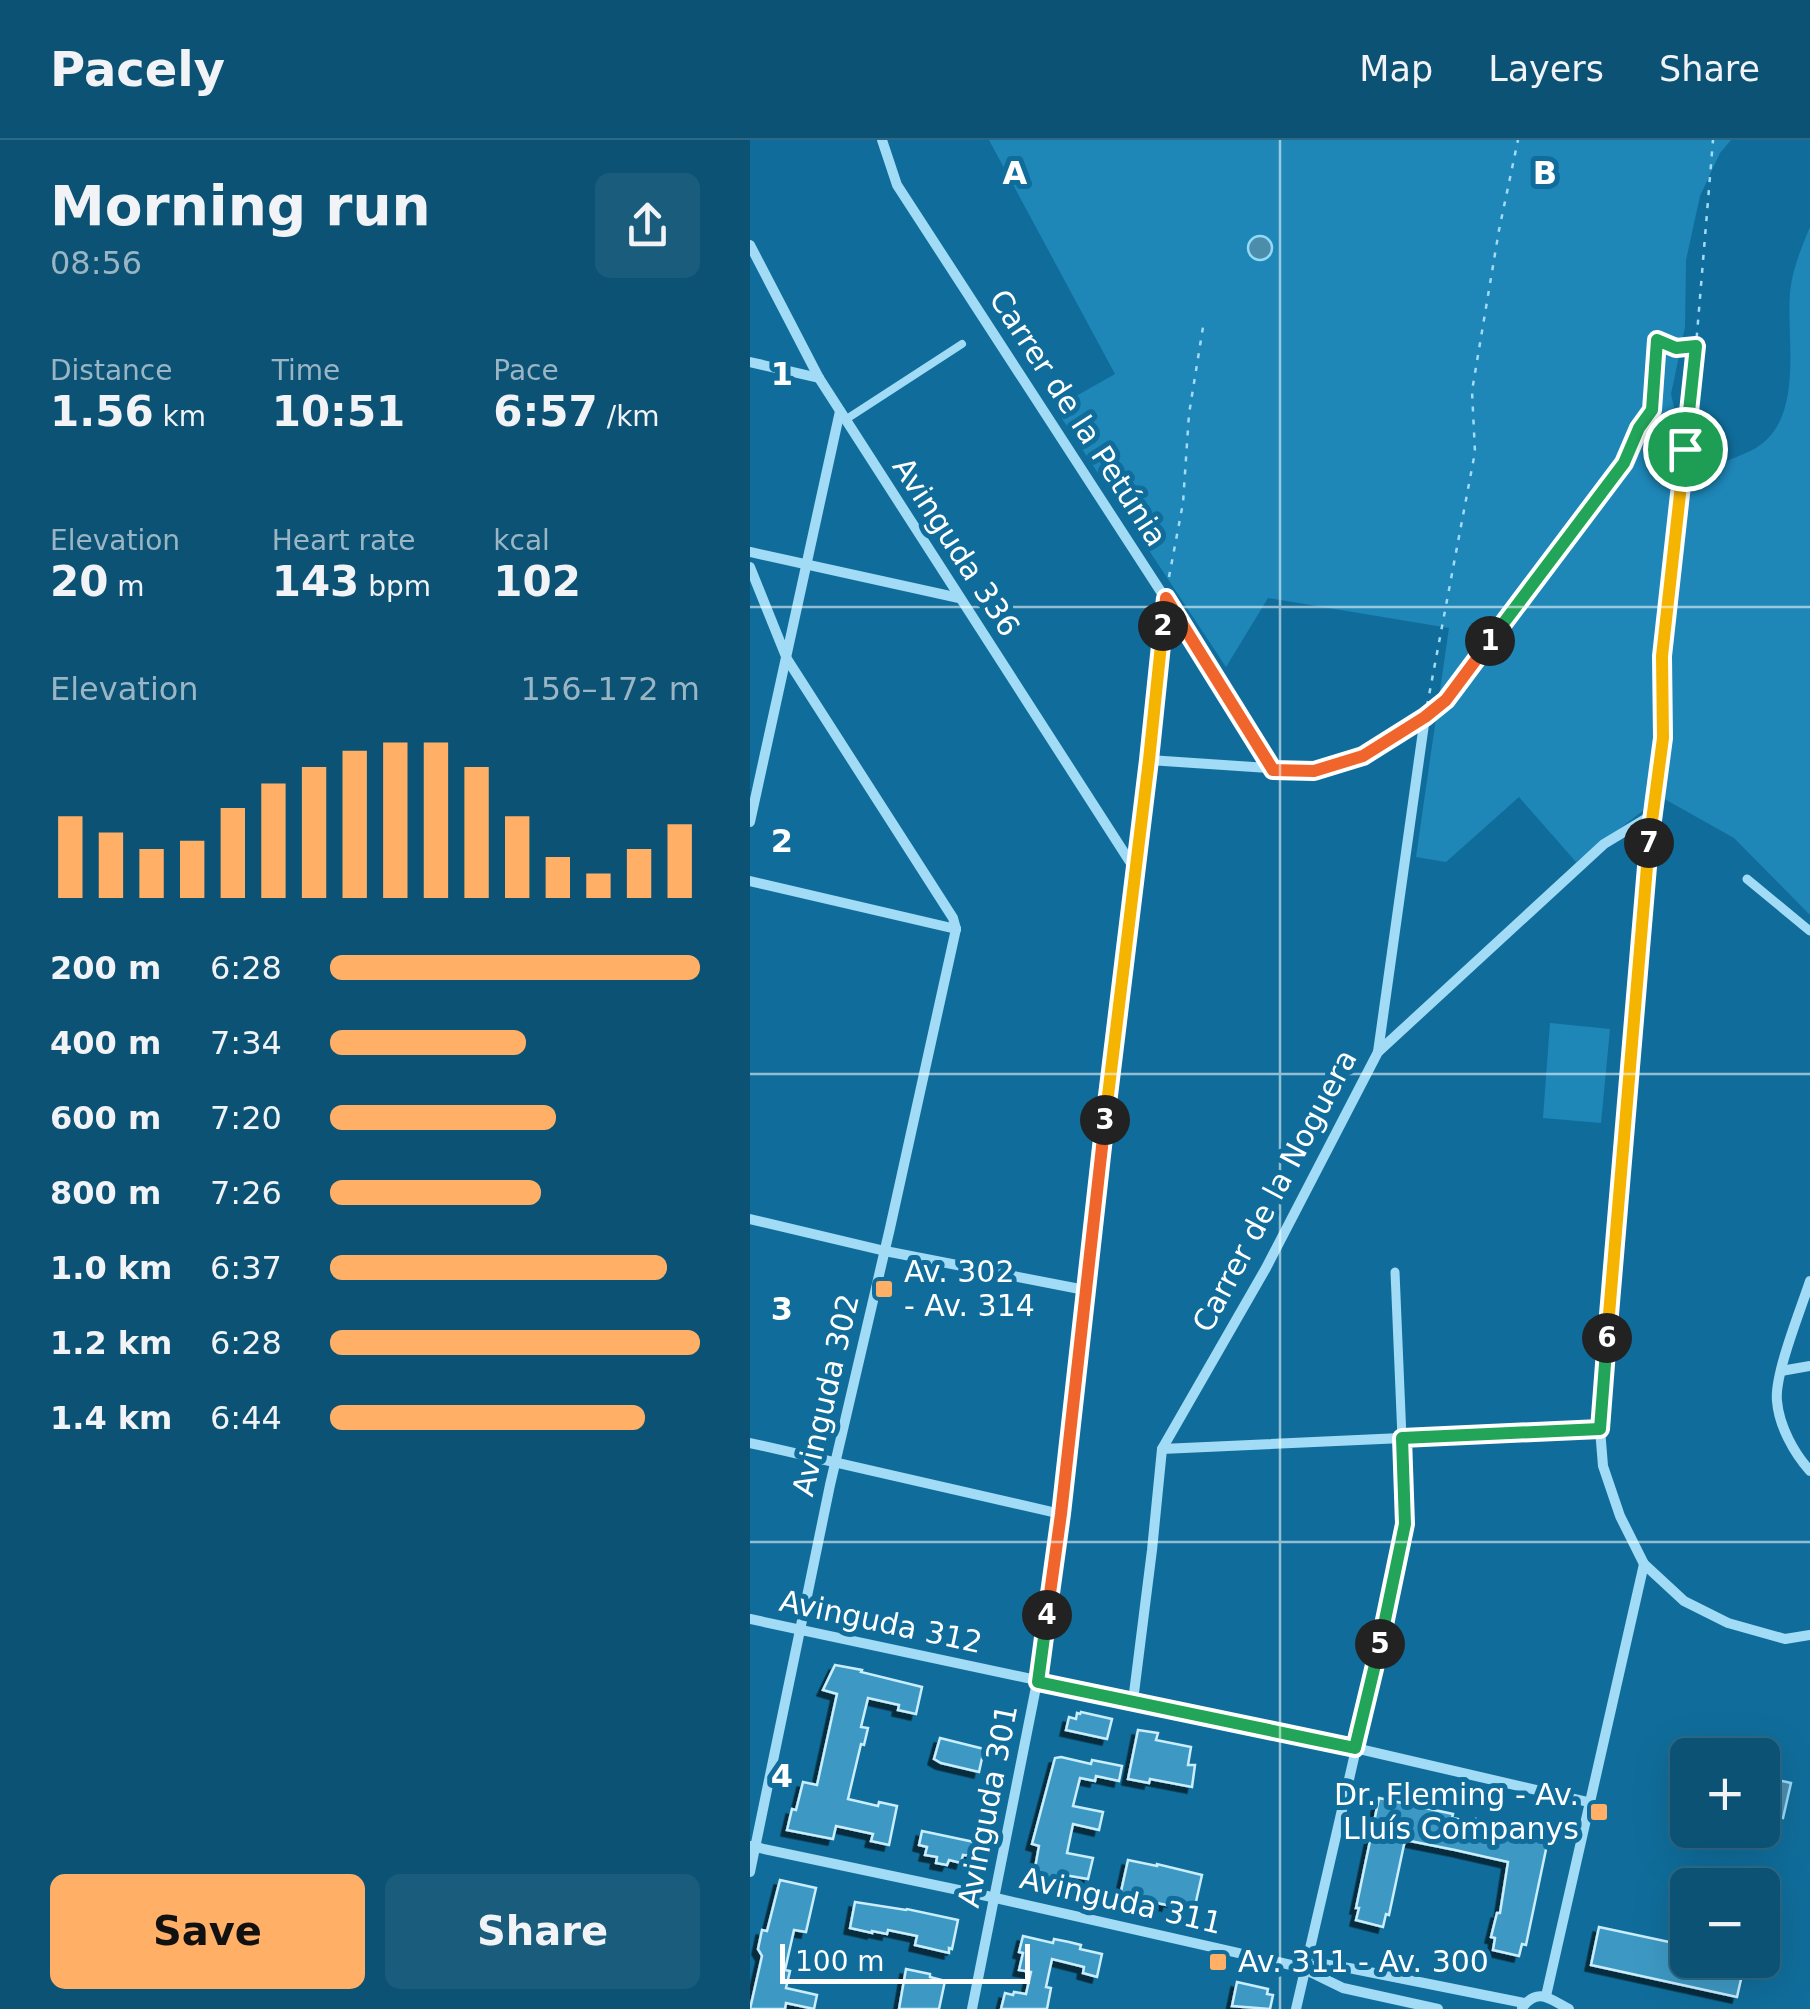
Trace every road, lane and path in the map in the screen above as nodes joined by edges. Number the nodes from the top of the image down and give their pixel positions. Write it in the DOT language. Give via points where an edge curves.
graph roads {
  1 [pos="882,140"];
  2 [pos="1518,140"];
  3 [pos="1714,140"];
  4 [pos="750,245"];
  5 [pos="1204,327"];
  6 [pos="962,344"];
  7 [pos="1696,346"];
  8 [pos="750,362"];
  9 [pos="819,378"];
  10 [pos="842,415"];
  11 [pos="750,552"];
  12 [pos="806,565"];
  13 [pos="750,567"];
  14 [pos="959,598"];
  15 [pos="1166,598"];
  16 [pos="787,658"];
  17 [pos="1425,717"];
  18 [pos="1149,760"];
  19 [pos="1273,770"];
  20 [pos="1652,815"];
  21 [pos="750,822"];
  22 [pos="1135,869"];
  23 [pos="1747,879"];
  24 [pos="750,881"];
  25 [pos="956,929"];
  26 [pos="1810,931"];
  27 [pos="1378,1052"];
  28 [pos="750,1219"];
  29 [pos="885,1251"];
  30 [pos="1395,1272"];
  31 [pos="1810,1281"];
  32 [pos="1085,1290"];
  33 [pos="1810,1366"];
  34 [pos="1781,1371"];
  35 [pos="1600,1429"];
  36 [pos="1402,1438"];
  37 [pos="750,1443"];
  38 [pos="1162,1449"];
  39 [pos="836,1463"];
  40 [pos="1810,1471"];
  41 [pos="1061,1514"];
  42 [pos="1644,1564"];
  43 [pos="750,1620"];
  44 [pos="801,1632"];
  45 [pos="1810,1635"];
  46 [pos="1038,1682"];
  47 [pos="1133,1701"];
  48 [pos="1355,1748"];
  49 [pos="1588,1802"];
  50 [pos="752,1846"];
  51 [pos="750,1872"];
  52 [pos="995,1898"];
  53 [pos="1304,1968"];
  54 [pos="1546,1996"];
  55 [pos="1523,2006"];
  56 [pos="1563,2008"];
  57 [pos="972,2009"];
  58 [pos="1296,2009"];
  59 [pos="1438,2009"];
  1 -- 15 [label="street, Carrer de la Petúnia" via="897,185"];
  2 -- 17 [label="path" via="1472,391 1475,452"];
  3 -- 7 [label="path"];
  4 -- 9 [label="street, Avinguda 336"];
  5 -- 15 [label="path"];
  6 -- 10 [label="lane"];
  7 -- 17 [label="path" via="1676,348 1657,340 1652,410 1624,463 1446,700"];
  7 -- 20 [label="path"];
  8 -- 9 [label="street"];
  9 -- 10 [label="street, Avinguda 336"];
  10 -- 12 [label="street"];
  10 -- 14 [label="street, Avinguda 336"];
  11 -- 12 [label="street"];
  12 -- 14 [label="street"];
  12 -- 16 [label="street"];
  13 -- 16 [label="street"];
  14 -- 22 [label="street, Avinguda 336"];
  15 -- 18 [label="street, Avinguda 301"];
  15 -- 19 [label="street, Carrer de la Petúnia"];
  16 -- 21 [label="street"];
  16 -- 25 [label="street"];
  17 -- 19 [label="street" via="1363,756 1314,771"];
  17 -- 27 [label="street"];
  18 -- 19 [label="street"];
  18 -- 22 [label="street, Avinguda 301"];
  20 -- 27 [label="street, Carrer de la Noguera" via="1604,844"];
  20 -- 35 [label="street"];
  22 -- 32 [label="street, Avinguda 301"];
  23 -- 26 [label="street"];
  24 -- 25 [label="street"];
  25 -- 29 [label="street, Avinguda 302"];
  27 -- 38 [label="street, Carrer de la Noguera"];
  28 -- 29 [label="street"];
  29 -- 32 [label="street"];
  29 -- 39 [label="street, Avinguda 302"];
  30 -- 36 [label="street"];
  31 -- 34 [label="street"];
  32 -- 41 [label="street, Avinguda 301"];
  33 -- 34 [label="street"];
  34 -- 40 [label="street" via="1776,1399 1782,1422"];
  35 -- 36 [label="street"];
  35 -- 42 [label="street" via="1602,1466"];
  36 -- 38 [label="street"];
  36 -- 48 [label="street" via="1405,1524"];
  37 -- 39 [label="street"];
  38 -- 47 [label="street, Carrer de la Noguera"];
  39 -- 41 [label="street"];
  39 -- 44 [label="street, Avinguda 302"];
  41 -- 46 [label="street, Avinguda 301"];
  42 -- 45 [label="street" via="1684,1601 1728,1623 1785,1639"];
  42 -- 49 [label="street"];
  43 -- 44 [label="street, Avinguda 312"];
  44 -- 46 [label="street, Avinguda 312"];
  44 -- 50 [label="street, Avinguda 302"];
  46 -- 47 [label="street, Avinguda 312"];
  46 -- 52 [label="street, Avinguda 301"];
  47 -- 48 [label="street, Avinguda 312"];
  48 -- 49 [label="street, Avinguda 312"];
  48 -- 53 [label="street"];
  49 -- 54 [label="street"];
  50 -- 51 [label="street, Avinguda 302"];
  50 -- 52 [label="street, Avinguda 311"];
  52 -- 53 [label="street, Avinguda 311"];
  52 -- 57 [label="street, Avinguda 301"];
  53 -- 55 [label="street" via="1349,1968"];
  53 -- 58 [label="street"];
  53 -- 59 [label="street" via="1343,1988"];
  54 -- 55 [label="street"];
  54 -- 56 [label="street"];
}
